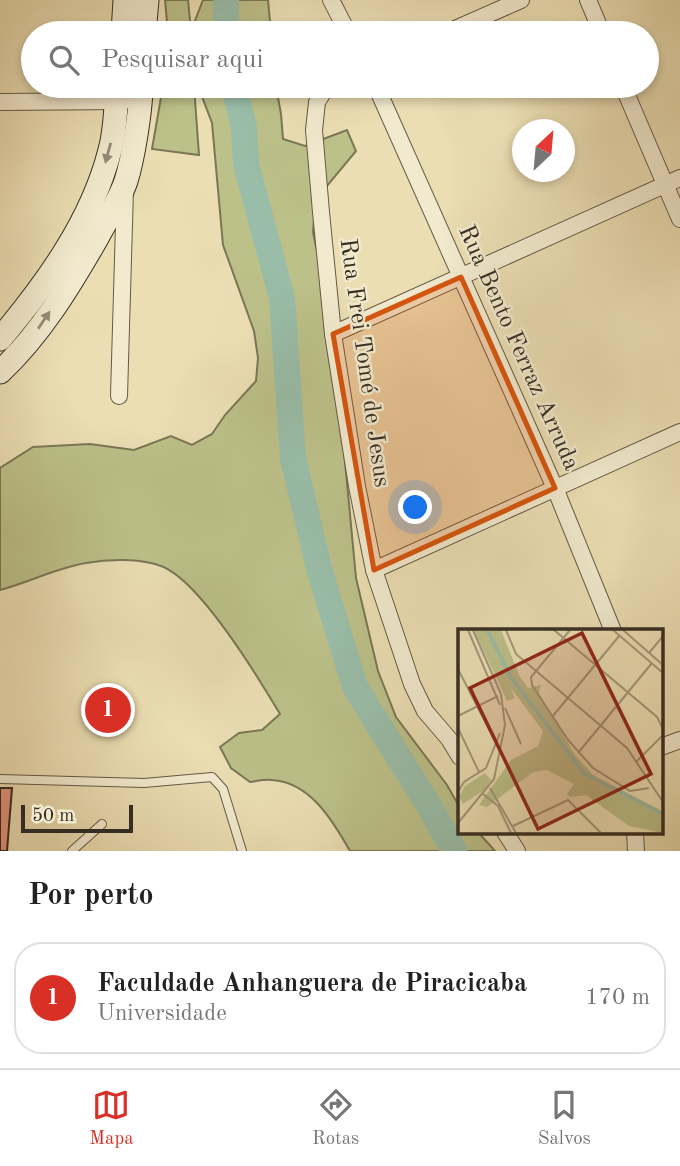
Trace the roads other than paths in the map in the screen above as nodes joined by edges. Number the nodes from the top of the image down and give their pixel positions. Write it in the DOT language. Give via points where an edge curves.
graph roads {
  1 [pos="125,0"];
  2 [pos="147,0"];
  3 [pos="331,0"];
  4 [pos="521,0"];
  5 [pos="588,0"];
  6 [pos="124,21"];
  7 [pos="145,21"];
  8 [pos="342,21"];
  9 [pos="473,21"];
  10 [pos="597,21"];
  11 [pos="58,98"];
  12 [pos="117,98"];
  13 [pos="140,98"];
  14 [pos="320,98"];
  15 [pos="381,98"];
  16 [pos="629,98"];
  17 [pos="0,102"];
  18 [pos="680,178"];
  19 [pos="125,181"];
  20 [pos="664,185"];
  21 [pos="680,219"];
  22 [pos="461,277"];
  23 [pos="334,334"];
  24 [pos="0,339"];
  25 [pos="0,372"];
  26 [pos="119,396"];
  27 [pos="680,432"];
  28 [pos="555,488"];
  29 [pos="374,570"];
  30 [pos="612,629"];
  31 [pos="680,740"];
  32 [pos="662,747"];
  33 [pos="458,754"];
  34 [pos="0,779"];
  35 [pos="102,824"];
  36 [pos="506,834"];
  37 [pos="72,851"];
  38 [pos="242,851"];
  39 [pos="517,851"];
  1 -- 6 [label="main road"];
  2 -- 7 [label="main road"];
  3 -- 8 [label="street"];
  4 -- 9 [label="street"];
  5 -- 10 [label="street"];
  11 -- 17 [label="street"];
  12 -- 24 [label="main road, one-way" via="111,148 96,192 38,294"];
  13 -- 19 [label="main road"];
  14 -- 23 [label="street, Rua Frei Tomé de Jesus" via="314,130"];
  15 -- 22 [label="street, Rua Bento Ferraz Arruda"];
  16 -- 20 [label="street"];
  18 -- 20 [label="street"];
  25 -- 19 [label="main road, one-way" via="29,341 82,262"];
  19 -- 26 [label="street"];
  20 -- 21 [label="street"];
  20 -- 22 [label="street"];
  22 -- 23 [label="street"];
  22 -- 28 [label="street, Rua Bento Ferraz Arruda"];
  23 -- 29 [label="street, Rua Frei Tomé de Jesus"];
  27 -- 28 [label="street"];
  28 -- 29 [label="street"];
  28 -- 30 [label="street, Rua Bento Ferraz Arruda"];
  29 -- 33 [label="street, Rua Frei Tomé de Jesus" via="412,684 425,711"];
  31 -- 32 [label="street"];
  34 -- 38 [label="lane" via="144,783 212,777 223,789"];
  35 -- 37 [label="lane"];
  36 -- 39 [label="street"];
}
